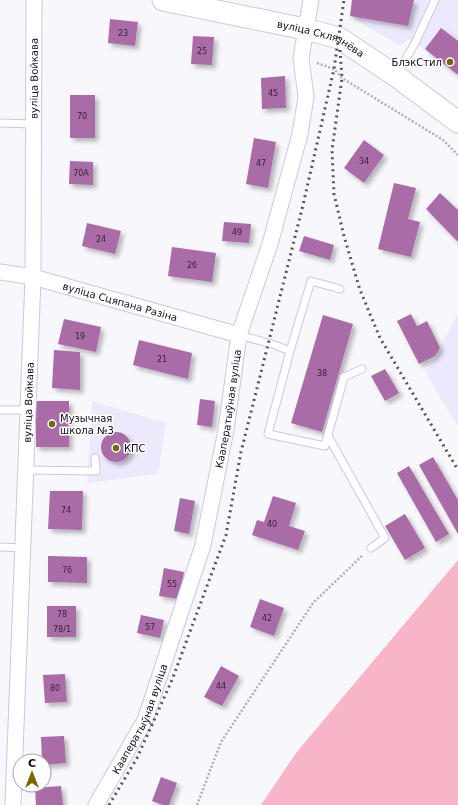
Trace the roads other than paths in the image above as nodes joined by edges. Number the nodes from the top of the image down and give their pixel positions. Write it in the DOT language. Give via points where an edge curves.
graph roads {
  1 [pos="34,0"];
  2 [pos="163,0"];
  3 [pos="311,0"];
  4 [pos="435,0"];
  5 [pos="305,29"];
  6 [pos="396,76"];
  7 [pos="458,122"];
  8 [pos="0,123"];
  9 [pos="34,124"];
  10 [pos="0,272"];
  11 [pos="33,277"];
  12 [pos="340,290"];
  13 [pos="239,335"];
  14 [pos="290,351"];
  15 [pos="362,369"];
  16 [pos="0,410"];
  17 [pos="28,410"];
  18 [pos="328,436"];
  19 [pos="95,458"];
  20 [pos="26,470"];
  21 [pos="0,547"];
  22 [pos="23,548"];
  23 [pos="371,548"];
  24 [pos="13,805"];
  25 [pos="96,805"];
  1 -- 9 [label="street, вуліца Войкава"];
  2 -- 5 [label="main road, вуліца Склязнёва"];
  3 -- 5 [label="street, Кааператыўная вуліца"];
  4 -- 6 [label="lane" via="415,44"];
  5 -- 6 [label="main road, вуліца Склязнёва" via="339,38"];
  5 -- 13 [label="street, Кааператыўная вуліца" via="301,58 306,97 300,134 270,244"];
  6 -- 7 [label="main road, вуліца Склязнёва"];
  8 -- 9 [label="lane"];
  9 -- 11 [label="street, вуліца Войкава"];
  10 -- 11 [label="street, вуліца Сцяпана Разіна"];
  11 -- 13 [label="street, вуліца Сцяпана Разіна"];
  11 -- 17 [label="street, вуліца Войкава"];
  12 -- 14 [label="lane" via="312,281"];
  13 -- 14 [label="lane"];
  13 -- 25 [label="street, Кааператыўная вуліца" via="226,430 203,545 145,720"];
  14 -- 18 [label="lane" via="268,434 325,446"];
  15 -- 18 [label="lane" via="344,377"];
  16 -- 17 [label="lane"];
  17 -- 20 [label="street, вуліца Войкава"];
  18 -- 23 [label="lane" via="385,538"];
  19 -- 20 [label="lane" via="96,471"];
  20 -- 22 [label="street, вуліца Войкава"];
  21 -- 22 [label="lane"];
  22 -- 24 [label="street, вуліца Войкава"];
}
